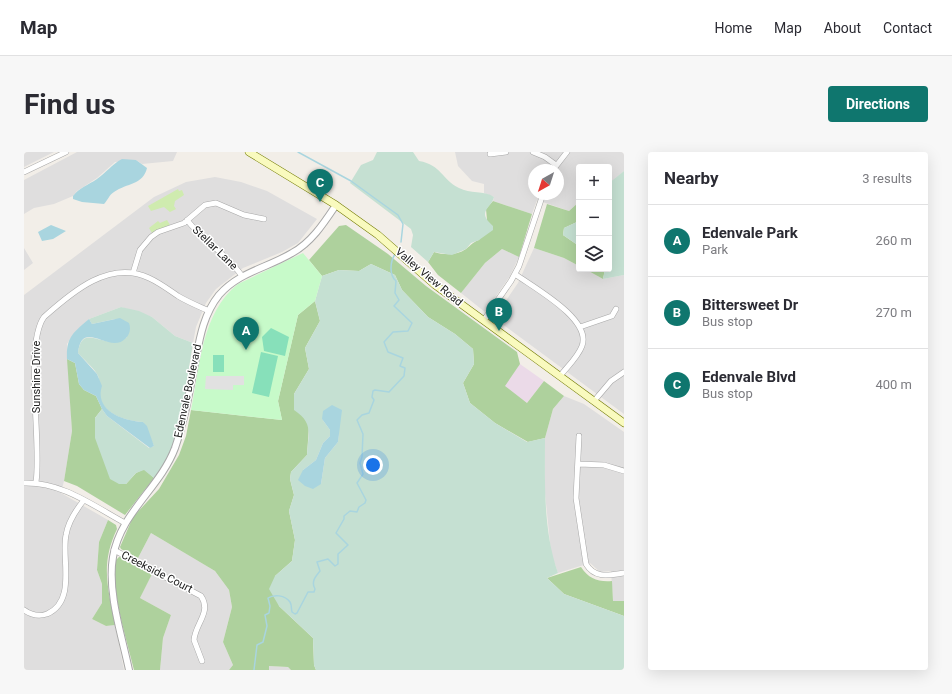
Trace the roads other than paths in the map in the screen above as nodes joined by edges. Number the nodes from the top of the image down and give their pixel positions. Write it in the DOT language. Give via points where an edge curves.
graph roads {
  1 [pos="66,152"];
  2 [pos="249,152"];
  3 [pos="506,152"];
  4 [pos="533,152"];
  5 [pos="567,152"];
  6 [pos="490,154"];
  7 [pos="555,164"];
  8 [pos="557,164"];
  9 [pos="24,172"];
  10 [pos="540,200"];
  11 [pos="336,204"];
  12 [pos="264,219"];
  13 [pos="187,220"];
  14 [pos="133,273"];
  15 [pos="515,274"];
  16 [pos="242,276"];
  17 [pos="616,309"];
  18 [pos="209,311"];
  19 [pos="484,320"];
  20 [pos="580,327"];
  21 [pos="28,356"];
  22 [pos="35,357"];
  23 [pos="624,372"];
  24 [pos="560,376"];
  25 [pos="594,401"];
  26 [pos="624,423"];
  27 [pos="579,436"];
  28 [pos="579,464"];
  29 [pos="624,471"];
  30 [pos="36,482"];
  31 [pos="24,483"];
  32 [pos="84,500"];
  33 [pos="125,523"];
  34 [pos="114,550"];
  35 [pos="624,573"];
  36 [pos="24,610"];
  37 [pos="202,661"];
  38 [pos="129,670"];
  1 -- 9 [label="street"];
  2 -- 11 [label="main road, Valley View Road"];
  3 -- 6 [label="street"];
  4 -- 7 [label="street" via="545,156"];
  5 -- 8 [label="street"];
  10 -- 15 [label="street"];
  11 -- 16 [label="street, Edenvale Boulevard" via="315,234 302,246"];
  11 -- 19 [label="main road, Valley View Road" via="378,235 435,285"];
  12 -- 13 [label="street" via="244,215 216,203 205,205"];
  13 -- 14 [label="street" via="151,236 140,250"];
  13 -- 16 [label="street, Stellar Lane" via="230,260"];
  14 -- 18 [label="street, Sunshine Drive" via="149,278 179,297"];
  14 -- 22 [label="street, Sunshine Drive" via="116,273 94,279 49,312 37,330"];
  15 -- 19 [label="street"];
  15 -- 20 [label="street" via="564,309"];
  16 -- 18 [label="street, Edenvale Boulevard" via="222,292"];
  17 -- 20 [label="street" via="612,316"];
  18 -- 33 [label="street, Edenvale Boulevard" via="200,334 184,419 174,450 159,479"];
  19 -- 24 [label="main road, Valley View Road"];
  20 -- 24 [label="street" via="583,334 582,346"];
  21 -- 22 [label="street"];
  22 -- 30 [label="street, Sunshine Drive" via="38,458"];
  23 -- 25 [label="street" via="610,381"];
  24 -- 25 [label="main road, Valley View Road"];
  25 -- 26 [label="main road, Valley View Road"];
  27 -- 28 [label="street"];
  28 -- 29 [label="street"];
  28 -- 35 [label="street" via="576,498 586,564 589,570 600,576"];
  30 -- 31 [label="street"];
  30 -- 32 [label="street" via="61,488"];
  32 -- 33 [label="street"];
  32 -- 36 [label="street" via="75,512 66,534 66,583 60,601 43,615 31,614"];
  33 -- 34 [label="street, Edenvale Boulevard"];
  34 -- 37 [label="street, Creekside Court" via="201,596 206,610 194,640"];
  34 -- 38 [label="street, Edenvale Boulevard" via="112,583"];
}
